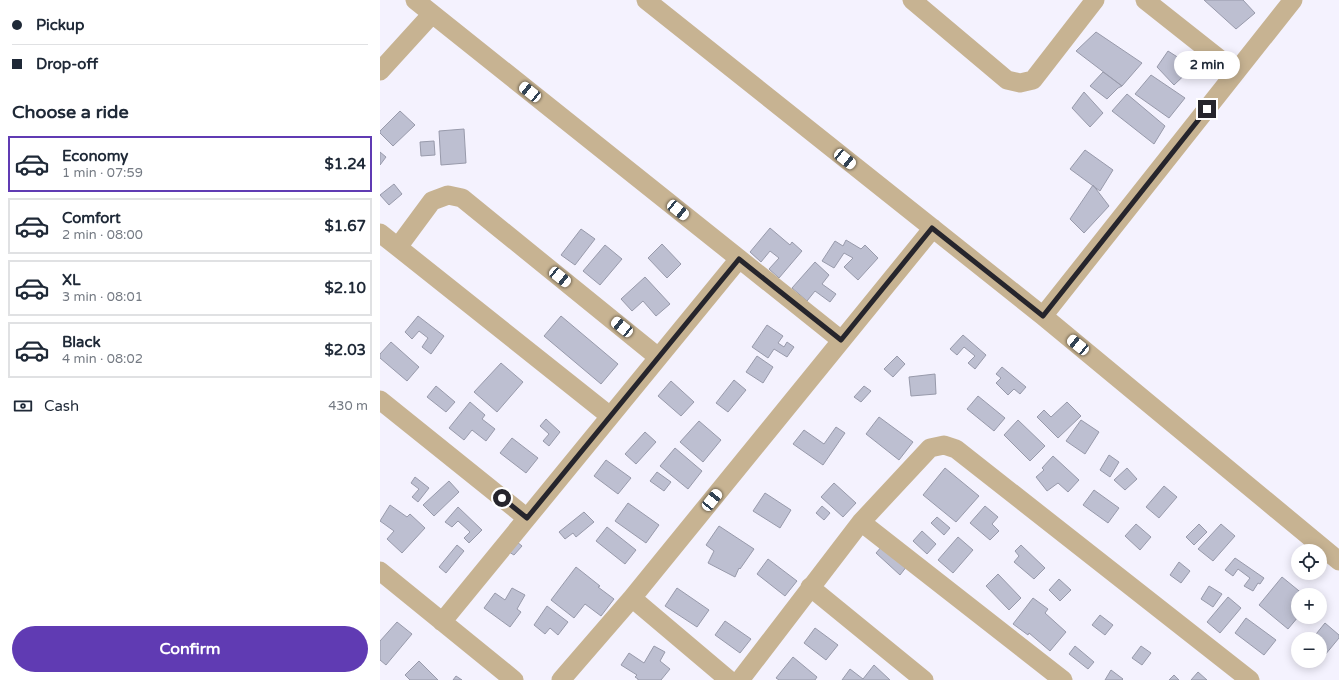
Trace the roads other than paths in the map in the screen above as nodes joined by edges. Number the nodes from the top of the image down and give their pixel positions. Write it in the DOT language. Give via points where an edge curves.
graph roads {
  1 [pos="415,0"];
  2 [pos="646,0"];
  3 [pos="912,0"];
  4 [pos="1095,0"];
  5 [pos="1145,0"];
  6 [pos="1293,0"];
  7 [pos="432,14"];
  8 [pos="380,71"];
  9 [pos="1236,72"];
  10 [pos="932,228"];
  11 [pos="380,233"];
  12 [pos="398,248"];
  13 [pos="739,259"];
  14 [pos="1043,316"];
  15 [pos="841,340"];
  16 [pos="658,357"];
  17 [pos="380,400"];
  18 [pos="610,416"];
  19 [pos="527,518"];
  20 [pos="861,522"];
  21 [pos="1339,561"];
  22 [pos="380,571"];
  23 [pos="810,587"];
  24 [pos="632,598"];
  25 [pos="442,622"];
  26 [pos="1246,679"];
  27 [pos="514,680"];
  28 [pos="561,680"];
  29 [pos="729,680"];
  30 [pos="740,680"];
  31 [pos="924,680"];
  32 [pos="1063,680"];
  1 -- 7 [label="street"];
  2 -- 10 [label="street"];
  3 -- 4 [label="street" via="1007,80 1020,83 1033,80"];
  5 -- 9 [label="street"];
  6 -- 9 [label="street"];
  7 -- 8 [label="street"];
  7 -- 13 [label="street"];
  9 -- 14 [label="street"];
  10 -- 14 [label="street"];
  10 -- 15 [label="street"];
  11 -- 12 [label="street"];
  12 -- 16 [label="street" via="432,201 448,195 462,198"];
  12 -- 18 [label="street"];
  13 -- 15 [label="street"];
  13 -- 16 [label="street"];
  14 -- 21 [label="street"];
  15 -- 24 [label="street"];
  16 -- 18 [label="street"];
  17 -- 19 [label="street"];
  18 -- 19 [label="street"];
  19 -- 25 [label="street"];
  20 -- 23 [label="street"];
  20 -- 26 [label="street" via="930,448 944,444 956,449"];
  20 -- 32 [label="street"];
  22 -- 25 [label="street"];
  23 -- 30 [label="street"];
  23 -- 31 [label="street"];
  24 -- 28 [label="street"];
  24 -- 29 [label="street"];
  25 -- 27 [label="street"];
}
